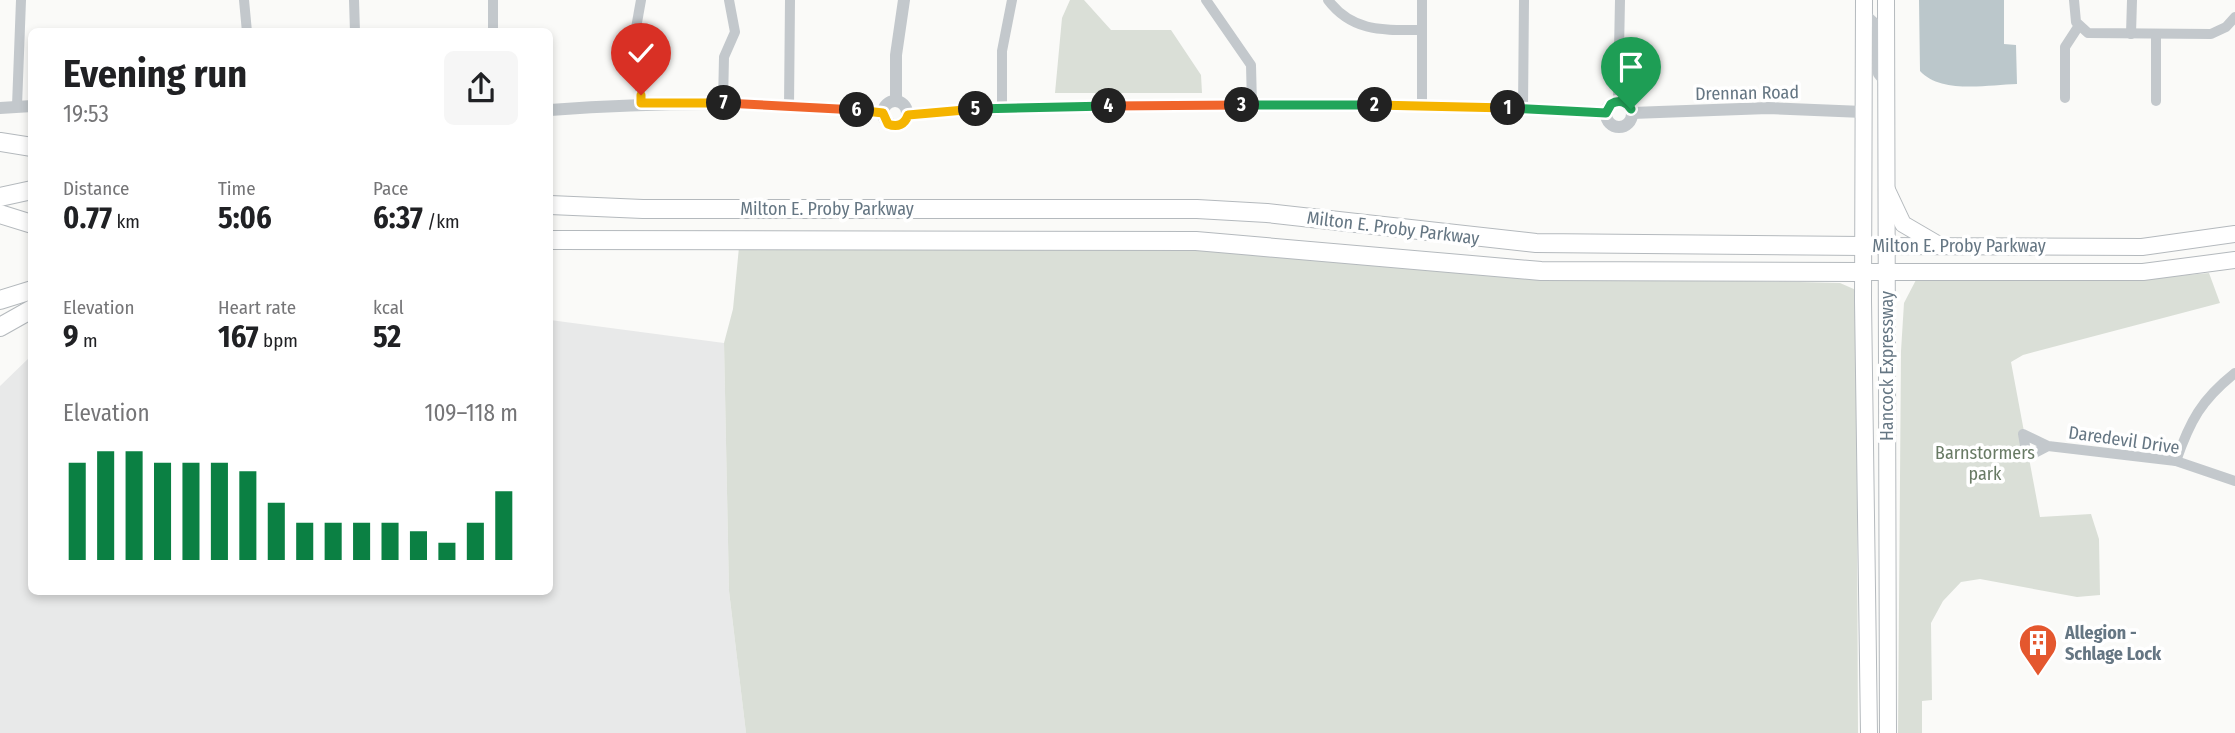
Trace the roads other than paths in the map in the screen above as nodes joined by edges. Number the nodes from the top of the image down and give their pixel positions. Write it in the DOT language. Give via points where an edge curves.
graph roads {
  1 [pos="21,0"];
  2 [pos="244,0"];
  3 [pos="354,0"];
  4 [pos="493,0"];
  5 [pos="641,0"];
  6 [pos="729,0"];
  7 [pos="790,0"];
  8 [pos="904,0"];
  9 [pos="1012,0"];
  10 [pos="1206,0"];
  11 [pos="1328,0"];
  12 [pos="1422,0"];
  13 [pos="1524,0"];
  14 [pos="1620,0"];
  15 [pos="1886,0"];
  16 [pos="2074,0"];
  17 [pos="2132,0"];
  18 [pos="1864,6"];
  19 [pos="2234,23"];
  20 [pos="2078,27"];
  21 [pos="247,28"];
  22 [pos="355,28"];
  23 [pos="493,28"];
  24 [pos="1422,30"];
  25 [pos="2132,34"];
  26 [pos="2156,34"];
  27 [pos="1888,88"];
  28 [pos="2065,98"];
  29 [pos="896,101"];
  30 [pos="1618,101"];
  31 [pos="2156,101"];
  32 [pos="641,103"];
  33 [pos="723,103"];
  34 [pos="1252,105"];
  35 [pos="17,106"];
  36 [pos="28,106"];
  37 [pos="1002,106"];
  38 [pos="1422,106"];
  39 [pos="789,107"];
  40 [pos="0,108"];
  41 [pos="1523,108"];
  42 [pos="553,110"];
  43 [pos="1863,111"];
  44 [pos="883,113"];
  45 [pos="1606,113"];
  46 [pos="1632,113"];
  47 [pos="908,115"];
  48 [pos="0,142"];
  49 [pos="28,146"];
  50 [pos="1887,190"];
  51 [pos="28,191"];
  52 [pos="0,197"];
  53 [pos="553,205"];
  54 [pos="2235,234"];
  55 [pos="553,240"];
  56 [pos="1863,246"];
  57 [pos="1887,246"];
  58 [pos="1941,246"];
  59 [pos="2235,260"];
  60 [pos="1887,271"];
  61 [pos="1863,272"];
  62 [pos="28,291"];
  63 [pos="0,300"];
  64 [pos="28,311"];
  65 [pos="0,327"];
  66 [pos="2235,373"];
  67 [pos="2048,446"];
  68 [pos="2176,461"];
  69 [pos="2235,481"];
  70 [pos="1869,733"];
  71 [pos="1888,733"];
  1 -- 35 [label="street"];
  2 -- 21 [label="street"];
  3 -- 22 [label="street"];
  4 -- 23 [label="street"];
  5 -- 32 [label="street" via="636,28"];
  6 -- 33 [label="street" via="735,32 724,57"];
  7 -- 39 [label="street"];
  8 -- 29 [label="street" via="896,55"];
  9 -- 37 [label="street" via="1002,51"];
  10 -- 34 [label="street" via="1251,65"];
  11 -- 24 [label="street" via="1345,19 1366,28"];
  12 -- 24 [label="street"];
  13 -- 41 [label="street"];
  14 -- 30 [label="street"];
  15 -- 27 [label="main road, Hancock Expressway"];
  16 -- 20 [label="street"];
  17 -- 25 [label="street"];
  18 -- 27 [label="street" via="1877,25 1878,74"];
  18 -- 43 [label="main road, Hancock Expressway"];
  19 -- 26 [label="street" via="2211,33"];
  20 -- 25 [label="street" via="2088,33"];
  20 -- 28 [label="street" via="2065,47"];
  24 -- 38 [label="street"];
  25 -- 26 [label="street"];
  26 -- 31 [label="street"];
  27 -- 50 [label="main road, Hancock Expressway"];
  29 -- 44 [label="street"];
  29 -- 47 [label="street" via="906,107"];
  30 -- 45 [label="street"];
  30 -- 46 [label="street" via="1626,103"];
  32 -- 33 [label="street"];
  32 -- 42 [label="street"];
  33 -- 39 [label="street"];
  34 -- 37 [label="street"];
  34 -- 38 [label="street"];
  35 -- 36 [label="street"];
  35 -- 40 [label="street"];
  37 -- 47 [label="street"];
  38 -- 41 [label="street"];
  39 -- 44 [label="street"];
  41 -- 45 [label="street"];
  43 -- 46 [label="street, Drennan Road" via="1768,108"];
  43 -- 56 [label="main road, Hancock Expressway"];
  44 -- 47 [label="street" via="888,124 897,126"];
  45 -- 46 [label="street" via="1611,124 1619,127 1630,121"];
  48 -- 49 [label="highway"];
  50 -- 57 [label="main road, Hancock Expressway"];
  50 -- 58 [label="main road" via="1903,224"];
  51 -- 52 [label="highway"];
  53 -- 56 [label="highway, Milton E. Proby Parkway" via="1197,209 1536,243"];
  54 -- 58 [label="main road, Milton E. Proby Parkway" via="2142,247"];
  55 -- 61 [label="highway, Milton E. Proby Parkway" via="1196,241 1541,271"];
  56 -- 57 [label="main road, Milton E. Proby Parkway"];
  56 -- 61 [label="main road, Hancock Expressway"];
  57 -- 58 [label="main road, Milton E. Proby Parkway"];
  57 -- 60 [label="main road, Hancock Expressway"];
  59 -- 60 [label="main road, Milton E. Proby Parkway" via="2143,272"];
  60 -- 61 [label="main road, Milton E. Proby Parkway"];
  60 -- 71 [label="main road, Hancock Expressway"];
  61 -- 70 [label="main road, Hancock Expressway"];
  62 -- 63 [label="highway"];
  64 -- 65 [label="highway"];
  66 -- 68 [label="street" via="2204,400"];
  67 -- 68 [label="street, Daredevil Drive"];
  68 -- 69 [label="street, Daredevil Drive"];
}
